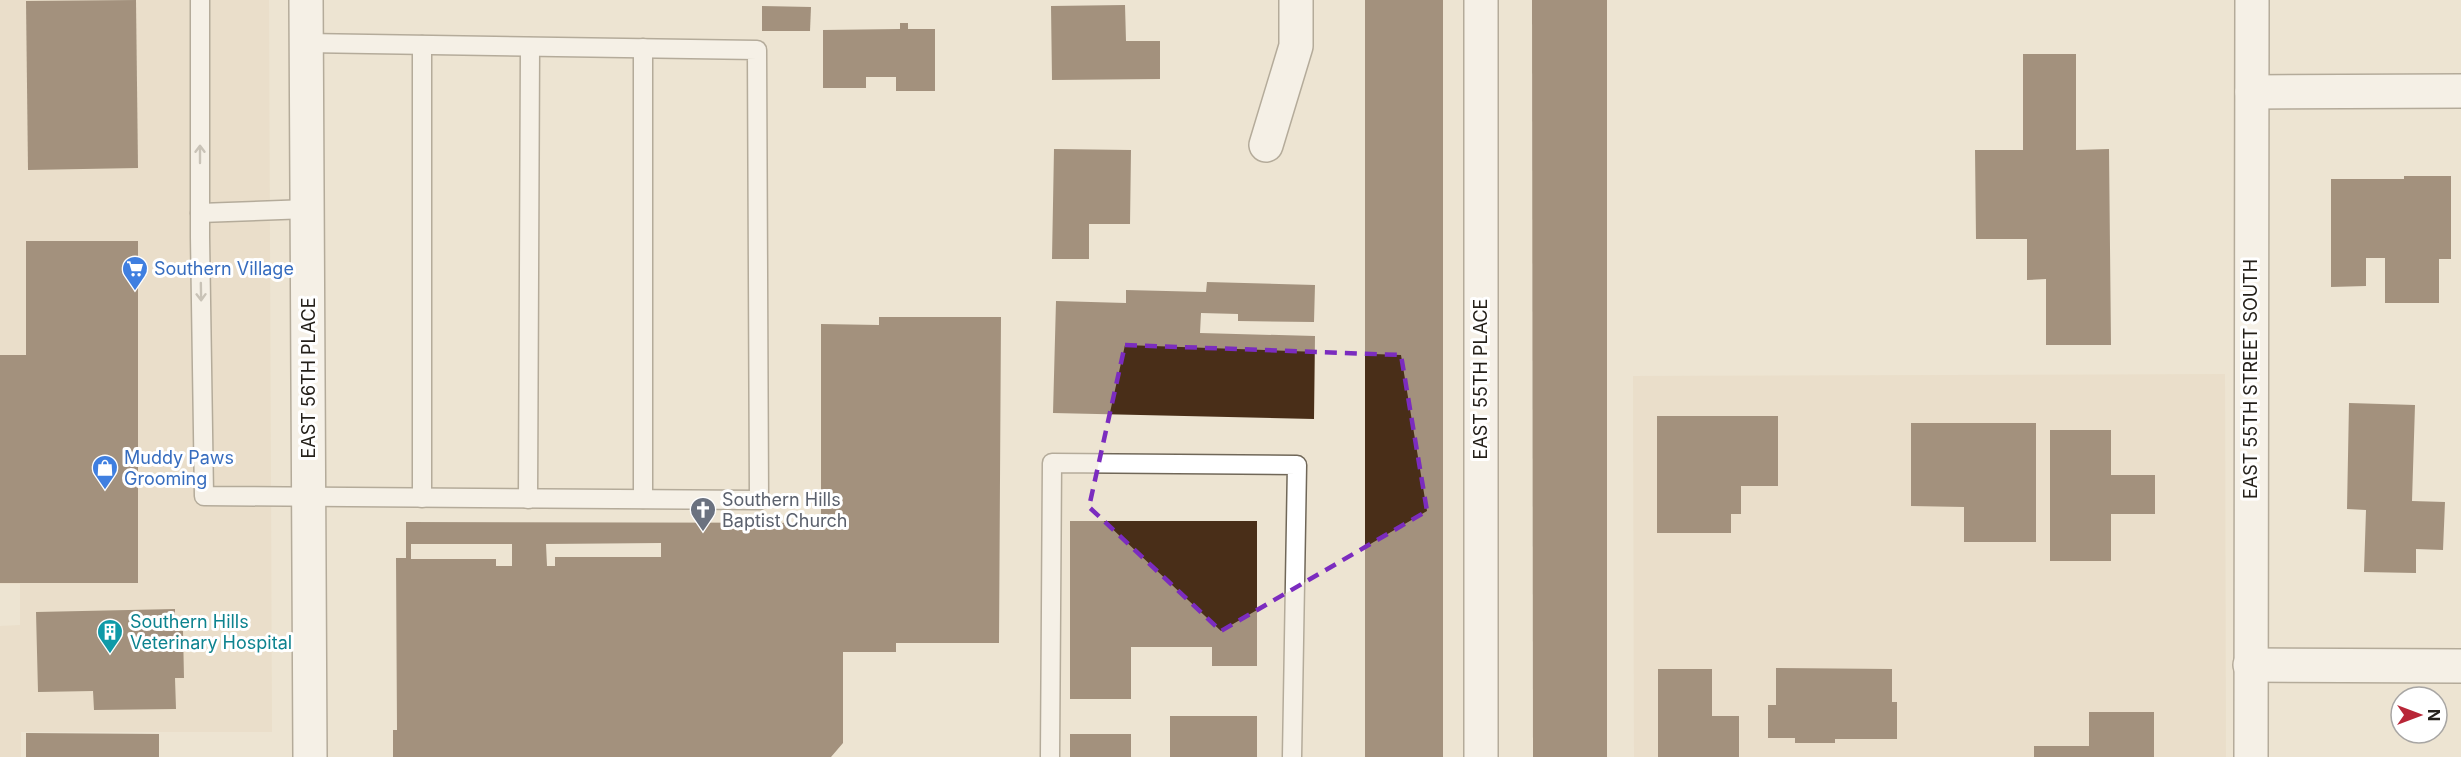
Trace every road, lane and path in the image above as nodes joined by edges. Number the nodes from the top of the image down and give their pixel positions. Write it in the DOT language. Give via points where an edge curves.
graph roads {
  1 [pos="200,0"];
  2 [pos="306,0"];
  3 [pos="1296,0"];
  4 [pos="1481,0"];
  5 [pos="2252,0"];
  6 [pos="306,43"];
  7 [pos="423,45"];
  8 [pos="530,47"];
  9 [pos="643,48"];
  10 [pos="2252,92"];
  11 [pos="2461,92"];
  12 [pos="1266,145"];
  13 [pos="308,209"];
  14 [pos="200,213"];
  15 [pos="309,498"];
  16 [pos="423,498"];
  17 [pos="528,499"];
  18 [pos="643,499"];
  19 [pos="2250,665"];
  20 [pos="2461,666"];
  21 [pos="310,757"];
  22 [pos="1050,757"];
  23 [pos="1292,757"];
  24 [pos="1481,757"];
  25 [pos="2251,757"];
  14 -- 1 [label="lane, one-way"];
  2 -- 6 [label="street, EAST 56TH PLACE"];
  3 -- 12 [label="street" via="1296,46"];
  4 -- 24 [label="street, EAST 55TH PLACE"];
  5 -- 10 [label="street, EAST 55TH STREET SOUTH"];
  6 -- 7 [label="lane"];
  6 -- 13 [label="street, EAST 56TH PLACE"];
  7 -- 8 [label="lane"];
  7 -- 16 [label="lane"];
  8 -- 9 [label="lane"];
  8 -- 17 [label="lane"];
  9 -- 18 [label="lane"];
  9 -- 18 [label="lane" via="757,50 759,500"];
  10 -- 11 [label="street"];
  10 -- 19 [label="street, EAST 55TH STREET SOUTH"];
  13 -- 14 [label="lane"];
  13 -- 15 [label="street, EAST 56TH PLACE"];
  14 -- 15 [label="lane, one-way" via="204,496"];
  15 -- 16 [label="lane"];
  15 -- 21 [label="street, EAST 56TH PLACE"];
  16 -- 17 [label="lane"];
  17 -- 18 [label="lane"];
  19 -- 20 [label="street"];
  19 -- 25 [label="street, EAST 55TH STREET SOUTH"];
  22 -- 23 [label="lane" via="1052,463 1297,465"];
}
